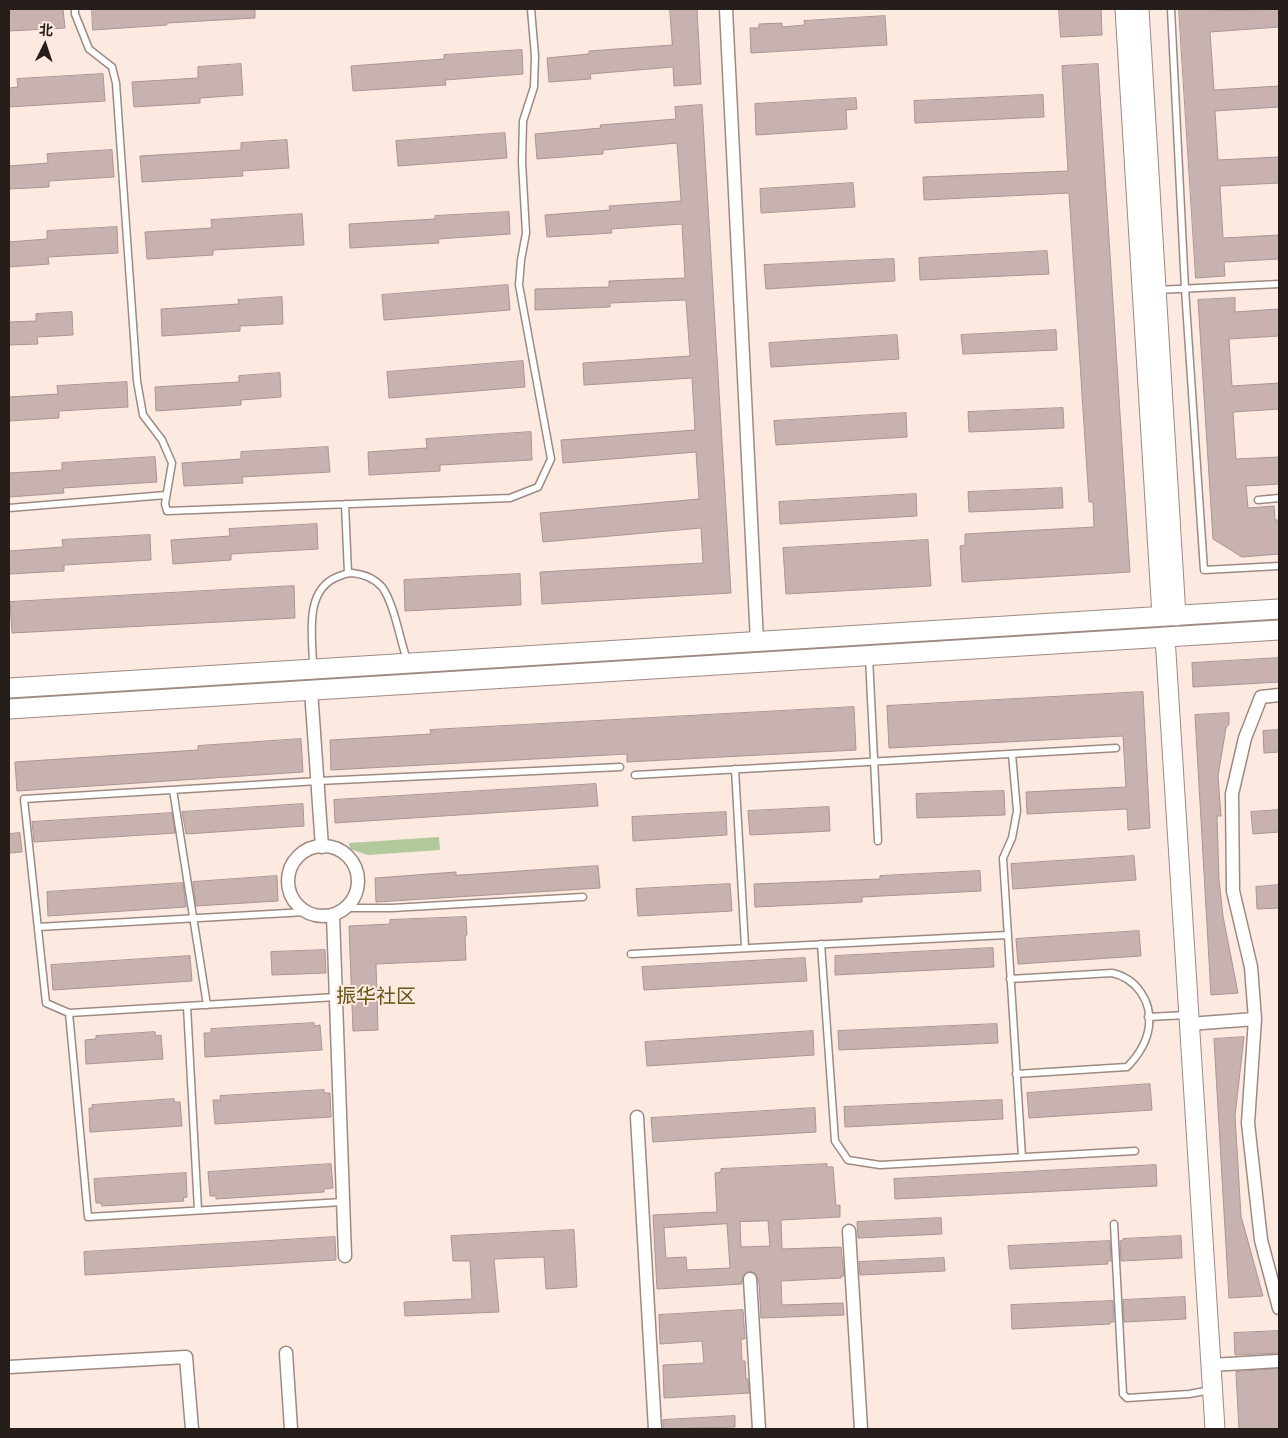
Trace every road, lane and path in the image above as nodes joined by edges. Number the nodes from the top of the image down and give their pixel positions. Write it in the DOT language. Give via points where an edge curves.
graph roads {
  1 [pos="75,9"];
  2 [pos="531,9"];
  3 [pos="726,9"];
  4 [pos="1125,9"];
  5 [pos="1139,9"];
  6 [pos="1171,9"];
  7 [pos="1279,284"];
  8 [pos="1186,289"];
  9 [pos="1156,290"];
  10 [pos="166,495"];
  11 [pos="1279,498"];
  12 [pos="1258,500"];
  13 [pos="345,504"];
  14 [pos="9,508"];
  15 [pos="1279,566"];
  16 [pos="348,573"];
  17 [pos="1279,609"];
  18 [pos="1169,616"];
  19 [pos="1279,630"];
  20 [pos="1165,637"];
  21 [pos="757,642"];
  22 [pos="869,656"];
  23 [pos="408,664"];
  24 [pos="313,669"];
  25 [pos="9,688"];
  26 [pos="311,690"];
  27 [pos="1279,696"];
  28 [pos="9,709"];
  29 [pos="1116,748"];
  30 [pos="1012,754"];
  31 [pos="874,762"];
  32 [pos="620,768"];
  33 [pos="735,769"];
  34 [pos="635,774"];
  35 [pos="318,780"];
  36 [pos="174,790"];
  37 [pos="878,841"];
  38 [pos="322,847"];
  39 [pos="583,897"];
  40 [pos="346,908"];
  41 [pos="306,912"];
  42 [pos="333,915"];
  43 [pos="193,919"];
  44 [pos="38,927"];
  45 [pos="1007,935"];
  46 [pos="821,944"];
  47 [pos="745,948"];
  48 [pos="631,954"];
  49 [pos="1010,979"];
  50 [pos="336,997"];
  51 [pos="207,1005"];
  52 [pos="187,1006"];
  53 [pos="69,1013"];
  54 [pos="1148,1017"];
  55 [pos="1189,1019"];
  56 [pos="1255,1019"];
  57 [pos="1016,1074"];
  58 [pos="637,1117"];
  59 [pos="1135,1151"];
  60 [pos="1022,1157"];
  61 [pos="343,1202"];
  62 [pos="198,1210"];
  63 [pos="1114,1224"];
  64 [pos="849,1231"];
  65 [pos="345,1256"];
  66 [pos="750,1279"];
  67 [pos="1279,1308"];
  68 [pos="286,1352"];
  69 [pos="1279,1361"];
  70 [pos="1210,1365"];
  71 [pos="9,1367"];
  72 [pos="1212,1389"];
  73 [pos="192,1429"];
  74 [pos="291,1429"];
  75 [pos="655,1429"];
  76 [pos="759,1429"];
  77 [pos="861,1429"];
  78 [pos="1215,1429"];
  1 -- 10 [label="lane" via="89,49 112,67 116,83 138,381 143,415 162,440 172,463"];
  2 -- 13 [label="lane" via="534,87 523,121 526,233 519,285 551,459 538,487 510,498"];
  3 -- 21 [label="street"];
  4 -- 18 [label="main road"];
  5 -- 9 [label="main road"];
  6 -- 8 [label="lane"];
  7 -- 8 [label="lane"];
  8 -- 9 [label="lane"];
  8 -- 15 [label="lane" via="1204,570"];
  9 -- 18 [label="main road"];
  10 -- 13 [label="lane" via="164,504 167,512"];
  10 -- 14 [label="lane"];
  11 -- 12 [label="lane"];
  13 -- 16 [label="lane"];
  16 -- 23 [label="lane" via="366,575 382,587 392,608"];
  16 -- 24 [label="lane" via="330,580 316,596 312,617"];
  17 -- 18 [label="main road"];
  18 -- 21 [label="main road"];
  19 -- 20 [label="main road"];
  20 -- 22 [label="main road"];
  20 -- 55 [label="main road"];
  21 -- 23 [label="main road"];
  22 -- 26 [label="main road"];
  22 -- 31 [label="lane"];
  23 -- 24 [label="main road"];
  24 -- 25 [label="main road"];
  26 -- 28 [label="main road"];
  26 -- 35 [label="street"];
  27 -- 56 [label="street" via="1261,696 1245,738 1232,794 1233,891 1251,967"];
  29 -- 30 [label="lane"];
  30 -- 31 [label="lane"];
  30 -- 45 [label="lane" via="1017,811 1012,838 1003,858"];
  31 -- 33 [label="lane"];
  31 -- 37 [label="lane"];
  32 -- 35 [label="lane"];
  33 -- 34 [label="lane"];
  33 -- 47 [label="lane"];
  35 -- 36 [label="lane"];
  35 -- 38 [label="street"];
  36 -- 43 [label="lane"];
  36 -- 44 [label="lane" via="24,799"];
  38 -- 40 [label="street" via="338,850 356,869 358,883"];
  38 -- 41 [label="street" via="300,854 288,877 289,891 295,903"];
  39 -- 40 [label="lane"];
  40 -- 42 [label="street"];
  41 -- 42 [label="street" via="319,916"];
  41 -- 43 [label="lane"];
  42 -- 50 [label="street"];
  43 -- 44 [label="lane"];
  43 -- 51 [label="lane"];
  44 -- 53 [label="lane" via="46,1003"];
  45 -- 46 [label="lane"];
  45 -- 49 [label="lane"];
  46 -- 47 [label="lane"];
  46 -- 60 [label="lane" via="835,1141 848,1160 880,1164"];
  47 -- 48 [label="lane"];
  49 -- 54 [label="lane" via="1121,975 1134,983 1143,997"];
  49 -- 57 [label="lane"];
  50 -- 51 [label="lane"];
  50 -- 61 [label="street"];
  51 -- 52 [label="lane"];
  52 -- 53 [label="lane"];
  52 -- 62 [label="lane"];
  53 -- 62 [label="lane" via="88,1217"];
  54 -- 55 [label="lane"];
  54 -- 57 [label="lane" via="1149,1026 1143,1044 1127,1067"];
  55 -- 56 [label="street"];
  55 -- 70 [label="main road"];
  56 -- 67 [label="street" via="1248,1122 1261,1240"];
  57 -- 60 [label="lane"];
  58 -- 75 [label="street"];
  59 -- 60 [label="lane"];
  61 -- 62 [label="lane"];
  61 -- 65 [label="street"];
  63 -- 72 [label="lane" via="1123,1394 1127,1398 1189,1394"];
  64 -- 77 [label="street"];
  66 -- 76 [label="street"];
  68 -- 74 [label="street"];
  69 -- 70 [label="street"];
  70 -- 72 [label="main road"];
  71 -- 73 [label="street" via="186,1357"];
  72 -- 78 [label="main road"];
}
